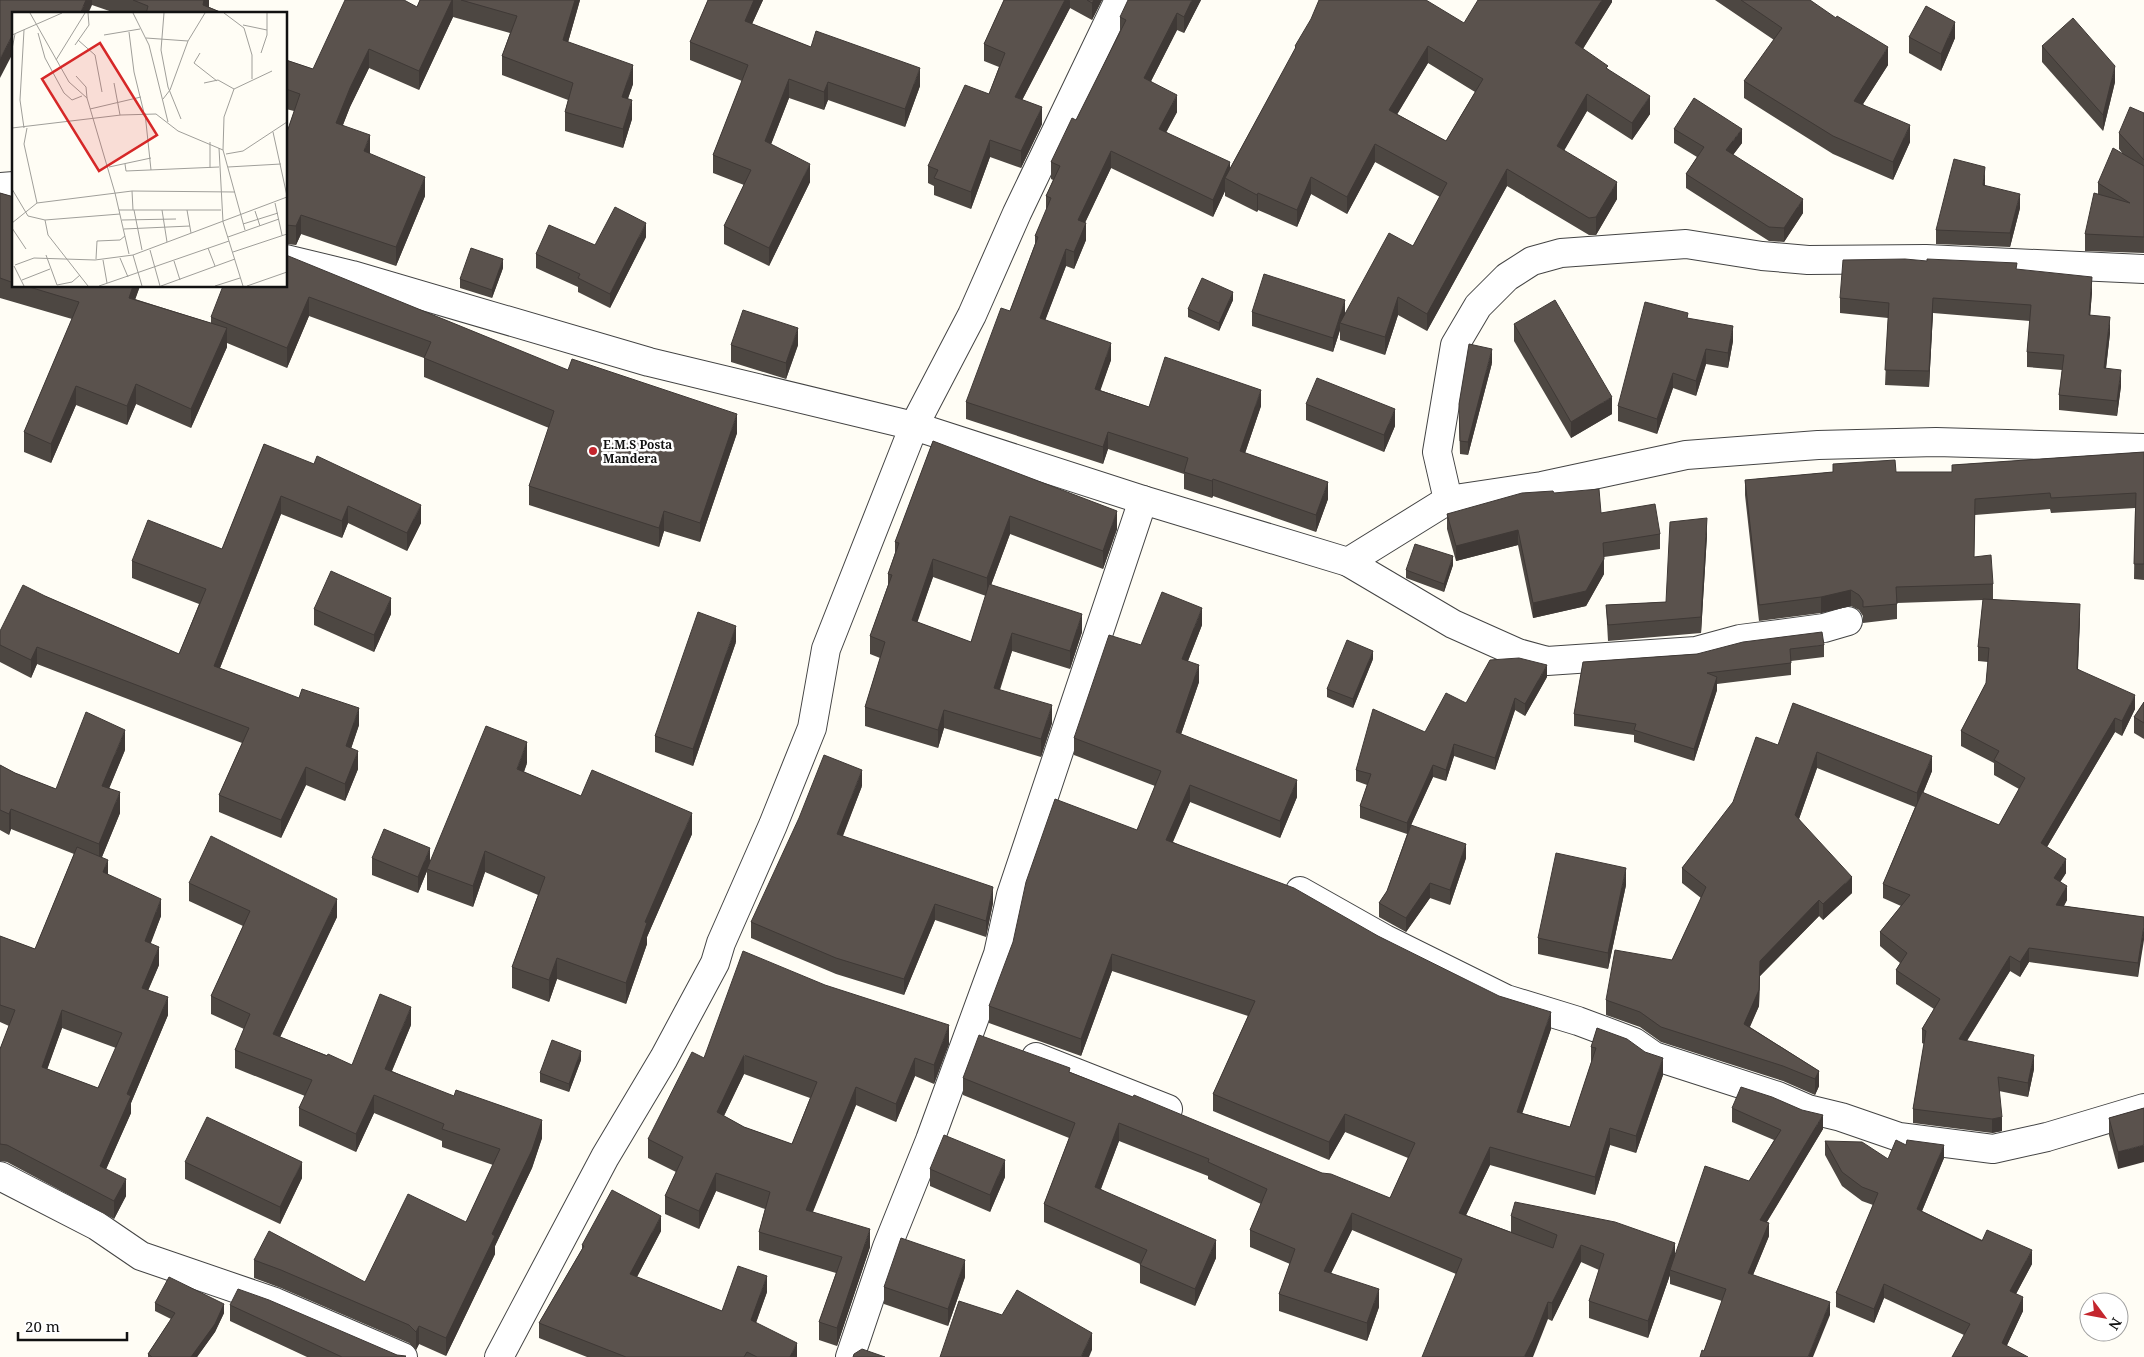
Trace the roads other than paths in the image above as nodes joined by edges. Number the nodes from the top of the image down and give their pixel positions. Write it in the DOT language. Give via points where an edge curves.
graph roads {
  1 [pos="1118,0"];
  2 [pos="288,259"];
  3 [pos="2144,269"];
  4 [pos="914,426"];
  5 [pos="2144,448"];
  6 [pos="1143,500"];
  7 [pos="1448,500"];
  8 [pos="1348,562"];
  9 [pos="1848,621"];
  10 [pos="1300,891"];
  11 [pos="721,943"];
  12 [pos="748,954"];
  13 [pos="941,1023"];
  14 [pos="969,1032"];
  15 [pos="2144,1108"];
  16 [pos="1187,1117"];
  17 [pos="0,1176"];
  18 [pos="403,1357"];
  19 [pos="499,1357"];
  20 [pos="850,1357"];
  1 -- 4 [label="street" via="972,316"];
  2 -- 4 [label="street" via="352,275 650,362"];
  3 -- 7 [label="street" via="1926,259 1808,260 1686,244 1561,252 1532,261 1506,278 1478,306 1455,345 1437,452"];
  4 -- 6 [label="street"];
  4 -- 11 [label="street" via="826,648 812,728"];
  5 -- 7 [label="street" via="1936,442 1818,445 1686,455 1542,486"];
  6 -- 8 [label="street"];
  6 -- 14 [label="street" via="1011,896 998,954"];
  7 -- 8 [label="street"];
  8 -- 9 [label="street" via="1453,624 1518,653 1547,662 1696,651 1740,639 1824,628"];
  10 -- 15 [label="street" via="1385,939 1506,999 1634,1042 1654,1056 1899,1137 1993,1149 2048,1137"];
  11 -- 12 [label="street"];
  11 -- 19 [label="street" via="715,963 605,1157"];
  13 -- 14 [label="street"];
  14 -- 16 [label="street"];
  14 -- 20 [label="street" via="930,1140 886,1247"];
  17 -- 18 [label="street" via="97,1226 141,1256 275,1302"];
}
